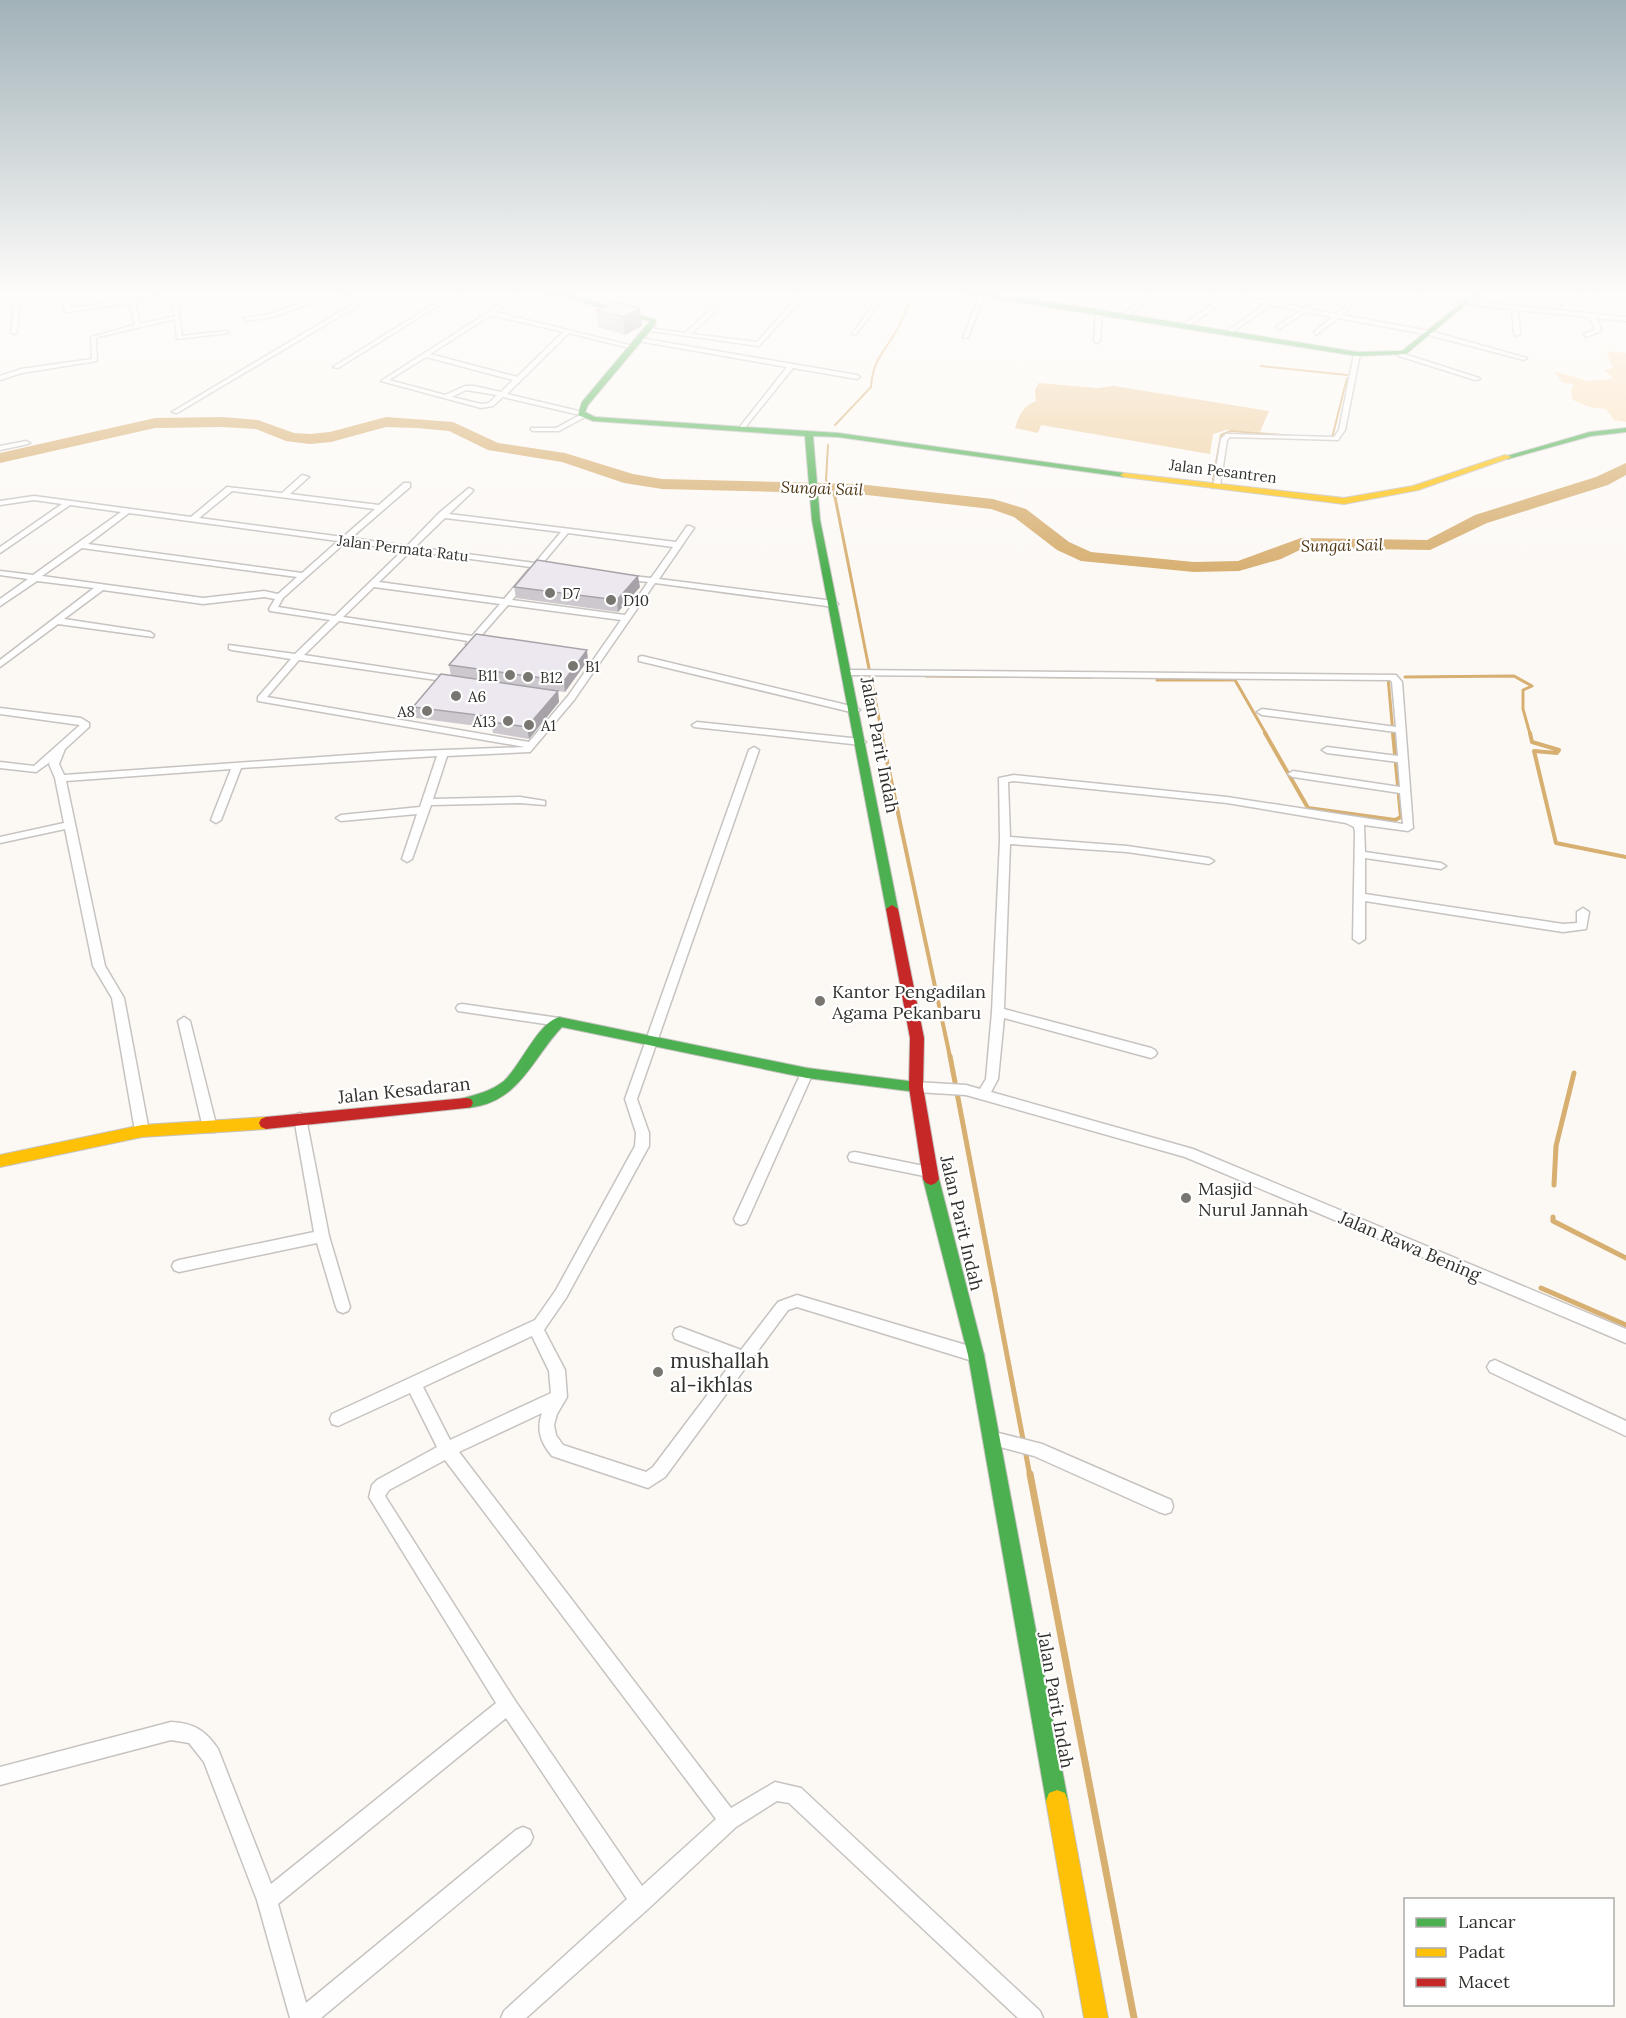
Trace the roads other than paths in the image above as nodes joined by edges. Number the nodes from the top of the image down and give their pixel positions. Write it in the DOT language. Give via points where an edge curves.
graph roads {
  1 [pos="217,387"];
  2 [pos="410,387"];
  3 [pos="470,387"];
  4 [pos="471,387"];
  5 [pos="509,387"];
  6 [pos="600,387"];
  7 [pos="774,387"];
  8 [pos="1350,387"];
  9 [pos="500,395"];
  10 [pos="448,396"];
  11 [pos="175,412"];
  12 [pos="582,414"];
  13 [pos="533,429"];
  14 [pos="741,429"];
  15 [pos="1626,430"];
  16 [pos="809,434"];
  17 [pos="26,443"];
  18 [pos="0,448"];
  19 [pos="305,477"];
  20 [pos="407,485"];
  21 [pos="1216,486"];
  22 [pos="469,490"];
  23 [pos="283,496"];
  24 [pos="0,503"];
  25 [pos="68,503"];
  26 [pos="382,508"];
  27 [pos="128,512"];
  28 [pos="442,515"];
  29 [pos="193,519"];
  30 [pos="690,528"];
  31 [pos="567,531"];
  32 [pos="345,541"];
  33 [pos="81,545"];
  34 [pos="678,545"];
  35 [pos="408,548"];
  36 [pos="0,551"];
  37 [pos="536,565"];
  38 [pos="560,568"];
  39 [pos="0,573"];
  40 [pos="305,576"];
  41 [pos="618,576"];
  42 [pos="35,578"];
  43 [pos="653,581"];
  44 [pos="373,584"];
  45 [pos="100,588"];
  46 [pos="280,597"];
  47 [pos="505,602"];
  48 [pos="0,603"];
  49 [pos="834,604"];
  50 [pos="626,618"];
  51 [pos="338,619"];
  52 [pos="57,621"];
  53 [pos="150,635"];
  54 [pos="474,639"];
  55 [pos="497,642"];
  56 [pos="232,647"];
  57 [pos="460,655"];
  58 [pos="588,656"];
  59 [pos="599,657"];
  60 [pos="296,658"];
  61 [pos="642,659"];
  62 [pos="0,664"];
  63 [pos="447,671"];
  64 [pos="854,673"];
  65 [pos="440,680"];
  66 [pos="462,683"];
  67 [pos="433,688"];
  68 [pos="560,697"];
  69 [pos="571,698"];
  70 [pos="0,711"];
  71 [pos="855,711"];
  72 [pos="1262,712"];
  73 [pos="411,714"];
  74 [pos="404,723"];
  75 [pos="697,725"];
  76 [pos="1400,730"];
  77 [pos="861,742"];
  78 [pos="534,745"];
  79 [pos="61,750"];
  80 [pos="754,750"];
  81 [pos="1327,750"];
  82 [pos="443,754"];
  83 [pos="1403,760"];
  84 [pos="0,765"];
  85 [pos="237,767"];
  86 [pos="1293,774"];
  87 [pos="60,778"];
  88 [pos="1405,791"];
  89 [pos="541,803"];
  90 [pos="425,806"];
  91 [pos="341,818"];
  92 [pos="216,820"];
  93 [pos="1349,820"];
  94 [pos="69,825"];
  95 [pos="0,840"];
  96 [pos="1005,840"];
  97 [pos="1359,854"];
  98 [pos="407,859"];
  99 [pos="1209,861"];
  100 [pos="1441,866"];
  101 [pos="1358,896"];
  102 [pos="1584,912"];
  103 [pos="1359,939"];
  104 [pos="462,1008"];
  105 [pos="998,1012"];
  106 [pos="184,1021"];
  107 [pos="559,1022"];
  108 [pos="652,1042"];
  109 [pos="1151,1053"];
  110 [pos="807,1072"];
  111 [pos="916,1087"];
  112 [pos="983,1095"];
  113 [pos="300,1118"];
  114 [pos="210,1128"];
  115 [pos="141,1131"];
  116 [pos="855,1157"];
  117 [pos="0,1161"];
  118 [pos="929,1172"];
  119 [pos="741,1219"];
  120 [pos="322,1236"];
  121 [pos="179,1266"];
  122 [pos="343,1307"];
  123 [pos="536,1328"];
  124 [pos="680,1334"];
  125 [pos="1626,1336"];
  126 [pos="975,1355"];
  127 [pos="744,1358"];
  128 [pos="1495,1368"];
  129 [pos="414,1385"];
  130 [pos="559,1397"];
  131 [pos="338,1419"];
  132 [pos="1626,1429"];
  133 [pos="998,1440"];
  134 [pos="447,1450"];
  135 [pos="1165,1506"];
  136 [pos="508,1706"];
  137 [pos="0,1776"];
  138 [pos="729,1820"];
  139 [pos="523,1837"];
  140 [pos="267,1900"];
  141 [pos="641,1902"];
  142 [pos="300,2018"];
  143 [pos="305,2018"];
  144 [pos="511,2018"];
  145 [pos="1033,2018"];
  146 [pos="1096,2018"];
  1 -- 11 [label="street"];
  2 -- 10 [label="street"];
  3 -- 10 [label="street"];
  4 -- 9 [label="street"];
  5 -- 9 [label="street"];
  6 -- 12 [label="main road"];
  7 -- 14 [label="street"];
  8 -- 21 [label="street" via="1342,430 1336,439 1228,435"];
  9 -- 10 [label="street" via="491,405 484,406"];
  9 -- 12 [label="street"];
  12 -- 13 [label="street" via="557,430"];
  12 -- 14 [label="main road, Jalan Pesantren" via="593,419"];
  14 -- 16 [label="main road, Jalan Pesantren"];
  15 -- 21 [label="main road, Jalan Pesantren" via="1546,444 1367,500 1315,499"];
  16 -- 21 [label="main road, Jalan Pesantren"];
  16 -- 49 [label="main road, Jalan Parit Indah" via="816,533"];
  17 -- 18 [label="street"];
  19 -- 23 [label="street"];
  20 -- 26 [label="street"];
  22 -- 28 [label="street"];
  23 -- 26 [label="street"];
  23 -- 29 [label="street" via="230,489"];
  24 -- 25 [label="street, Jalan Permata Ratu" via="34,498"];
  25 -- 27 [label="street, Jalan Permata Ratu"];
  25 -- 36 [label="street"];
  26 -- 32 [label="street"];
  27 -- 29 [label="street, Jalan Permata Ratu"];
  27 -- 33 [label="street"];
  28 -- 31 [label="street"];
  28 -- 35 [label="street"];
  29 -- 32 [label="street, Jalan Permata Ratu"];
  30 -- 34 [label="street"];
  31 -- 34 [label="street"];
  31 -- 37 [label="street"];
  32 -- 35 [label="street, Jalan Permata Ratu"];
  32 -- 40 [label="street"];
  33 -- 40 [label="street"];
  33 -- 42 [label="street"];
  34 -- 43 [label="street"];
  35 -- 37 [label="street, Jalan Permata Ratu"];
  35 -- 44 [label="street"];
  37 -- 38 [label="street, Jalan Permata Ratu"];
  37 -- 47 [label="street"];
  39 -- 42 [label="street"];
  40 -- 46 [label="street"];
  41 -- 43 [label="street"];
  42 -- 45 [label="street"];
  42 -- 48 [label="street"];
  43 -- 49 [label="street"];
  43 -- 50 [label="street"];
  44 -- 47 [label="street"];
  44 -- 51 [label="street"];
  45 -- 46 [label="street" via="203,601 264,594"];
  45 -- 52 [label="street"];
  46 -- 51 [label="street" via="273,610"];
  47 -- 50 [label="street"];
  47 -- 54 [label="street"];
  49 -- 64 [label="main road, Jalan Parit Indah"];
  50 -- 59 [label="street"];
  51 -- 54 [label="street"];
  51 -- 60 [label="street"];
  52 -- 53 [label="street"];
  52 -- 62 [label="street"];
  54 -- 55 [label="street"];
  54 -- 57 [label="street"];
  56 -- 60 [label="street"];
  58 -- 59 [label="street"];
  59 -- 69 [label="street"];
  60 -- 65 [label="street"];
  60 -- 74 [label="street" via="261,699"];
  61 -- 71 [label="street"];
  63 -- 65 [label="street"];
  64 -- 71 [label="main road, Jalan Parit Indah"];
  64 -- 76 [label="street" via="1388,676 1396,680"];
  65 -- 66 [label="street"];
  65 -- 67 [label="street"];
  68 -- 69 [label="street"];
  69 -- 78 [label="street"];
  70 -- 79 [label="street" via="85,722 85,727"];
  71 -- 77 [label="main road, Jalan Parit Indah"];
  72 -- 76 [label="street"];
  73 -- 74 [label="street"];
  74 -- 78 [label="street"];
  75 -- 77 [label="street"];
  76 -- 83 [label="street"];
  77 -- 111 [label="main road, Jalan Parit Indah" via="917,1038"];
  78 -- 82 [label="street" via="526,750"];
  79 -- 84 [label="street" via="34,770"];
  79 -- 87 [label="street" via="54,764"];
  80 -- 108 [label="street"];
  81 -- 83 [label="street"];
  82 -- 85 [label="street"];
  82 -- 90 [label="street"];
  83 -- 88 [label="street"];
  85 -- 87 [label="street"];
  85 -- 92 [label="street"];
  86 -- 88 [label="street"];
  87 -- 94 [label="street"];
  88 -- 93 [label="street" via="1408,828"];
  89 -- 90 [label="street" via="520,800"];
  90 -- 91 [label="street"];
  90 -- 98 [label="street"];
  93 -- 96 [label="street" via="1227,800 1010,778 1002,782"];
  93 -- 97 [label="street" via="1359,826"];
  94 -- 95 [label="street"];
  94 -- 115 [label="street" via="99,966 118,998"];
  96 -- 99 [label="street" via="1117,848"];
  96 -- 105 [label="street"];
  97 -- 100 [label="street"];
  97 -- 101 [label="street"];
  101 -- 102 [label="street" via="1563,928 1582,926"];
  101 -- 103 [label="street"];
  104 -- 107 [label="street"];
  105 -- 109 [label="street"];
  105 -- 112 [label="street" via="992,1079"];
  106 -- 114 [label="street"];
  107 -- 108 [label="main road"];
  107 -- 113 [label="main road, Jalan Kesadaran" via="543,1035 517,1078 495,1095 477,1102"];
  108 -- 110 [label="main road"];
  108 -- 123 [label="street" via="631,1099 644,1132 642,1146 561,1294"];
  110 -- 111 [label="main road"];
  110 -- 119 [label="street"];
  111 -- 112 [label="street, Jalan Rawa Bening"];
  111 -- 118 [label="main road, Jalan Parit Indah"];
  112 -- 125 [label="street, Jalan Rawa Bening" via="1188,1153"];
  113 -- 114 [label="main road, Jalan Kesadaran"];
  113 -- 120 [label="street"];
  114 -- 115 [label="main road, Jalan Kesadaran"];
  115 -- 117 [label="main road, Jalan Kesadaran"];
  116 -- 118 [label="street"];
  118 -- 126 [label="main road, Jalan Parit Indah"];
  120 -- 121 [label="street"];
  120 -- 122 [label="street"];
  123 -- 129 [label="street"];
  123 -- 130 [label="street" via="557,1370"];
  124 -- 127 [label="street"];
  126 -- 127 [label="street" via="797,1301 783,1306"];
  126 -- 133 [label="main road, Jalan Parit Indah"];
  127 -- 130 [label="street" via="659,1472 648,1480 558,1451 545,1431 545,1421"];
  128 -- 132 [label="street"];
  129 -- 131 [label="street"];
  129 -- 134 [label="street"];
  130 -- 134 [label="street"];
  133 -- 135 [label="street" via="1036,1449"];
  133 -- 146 [label="main road, Jalan Parit Indah"];
  134 -- 136 [label="street" via="383,1485 377,1497"];
  134 -- 138 [label="street"];
  136 -- 140 [label="street"];
  136 -- 141 [label="street"];
  137 -- 140 [label="street" via="171,1731 187,1731 200,1739 211,1756"];
  138 -- 141 [label="street"];
  138 -- 145 [label="street" via="775,1791 794,1795"];
  139 -- 143 [label="street"];
  140 -- 142 [label="street"];
  141 -- 144 [label="street"];
}
